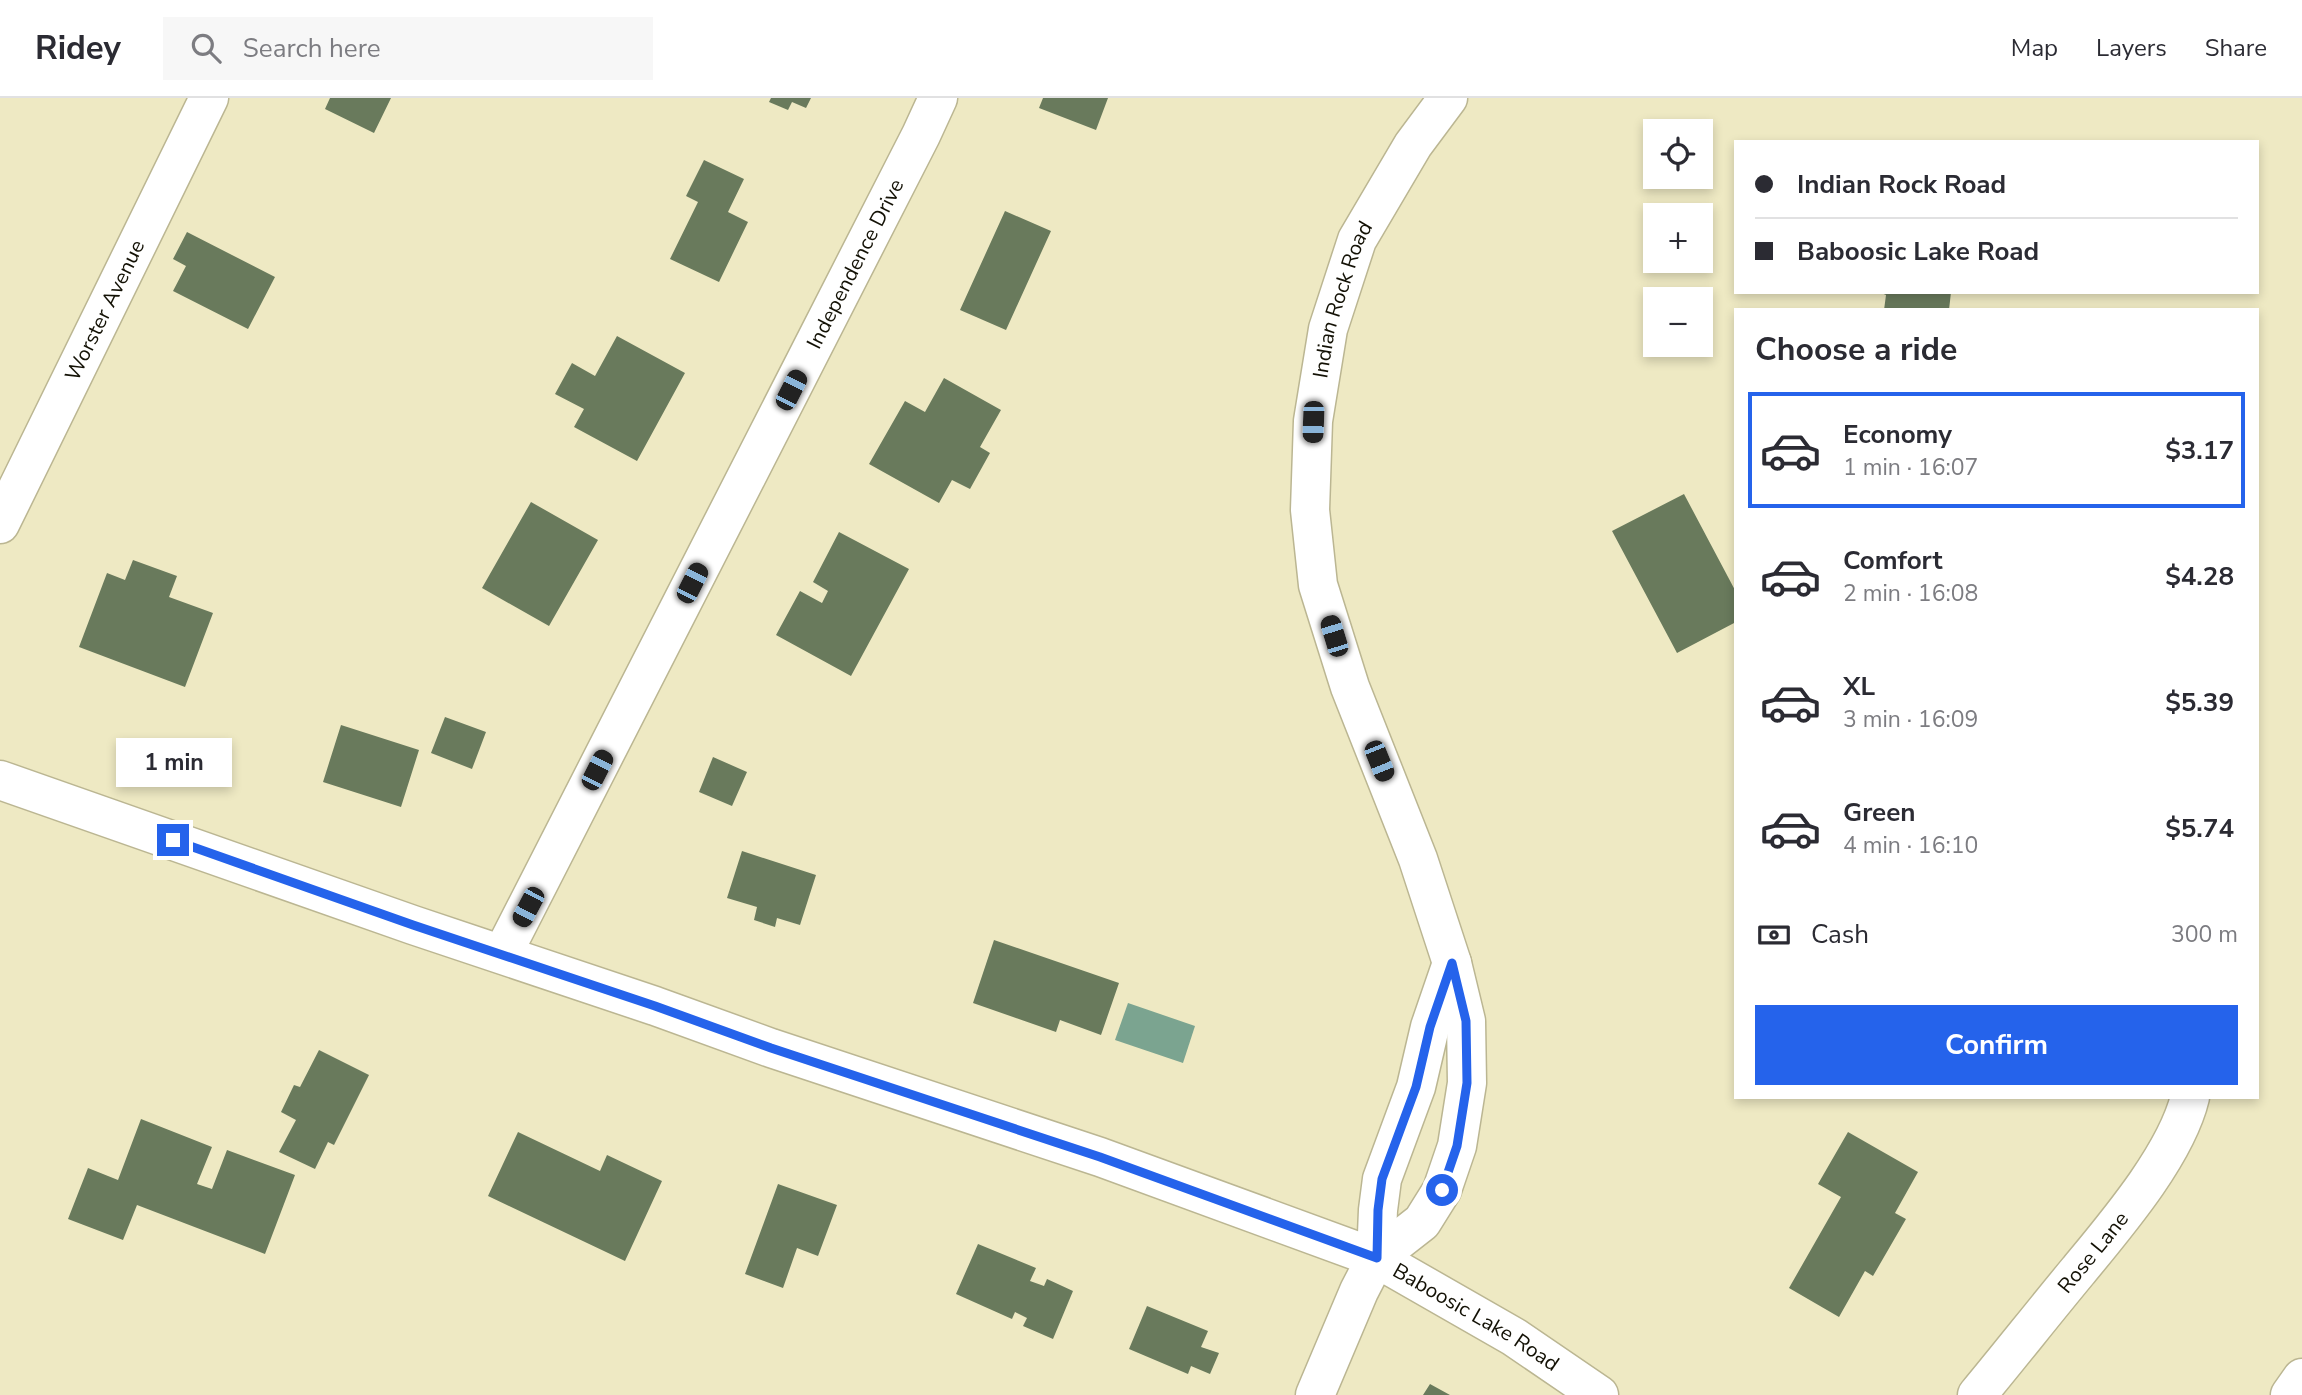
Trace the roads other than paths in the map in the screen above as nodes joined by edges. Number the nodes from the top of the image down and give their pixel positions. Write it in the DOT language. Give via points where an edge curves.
graph roads {
  1 [pos="208,98"];
  2 [pos="937,98"];
  3 [pos="1448,98"];
  4 [pos="0,524"];
  5 [pos="0,780"];
  6 [pos="503,953"];
  7 [pos="1452,963"];
  8 [pos="2190,1099"];
  9 [pos="1377,1258"];
  10 [pos="2302,1378"];
  11 [pos="1315,1395"];
  12 [pos="1599,1395"];
  13 [pos="1977,1395"];
  14 [pos="2290,1395"];
  1 -- 4 [label="street, Worster Avenue"];
  2 -- 6 [label="street, Independence Drive"];
  3 -- 7 [label="street, Indian Rock Road" via="1413,145 1357,240 1328,329 1313,422 1310,510 1318,585 1350,687 1419,859"];
  5 -- 6 [label="street, Baboosic Lake Road"];
  6 -- 9 [label="street, Baboosic Lake Road" via="758,1044 1100,1157"];
  7 -- 9 [label="street" via="1416,1087 1382,1179"];
  7 -- 9 [label="street, Indian Rock Road" via="1466,1021 1467,1083 1457,1146 1442,1190 1422,1222"];
  8 -- 13 [label="street, Rose Lane" via="2186,1115 2153,1174"];
  9 -- 11 [label="street"];
  9 -- 12 [label="street, Baboosic Lake Road" via="1514,1338"];
  10 -- 14 [label="street"];
}
